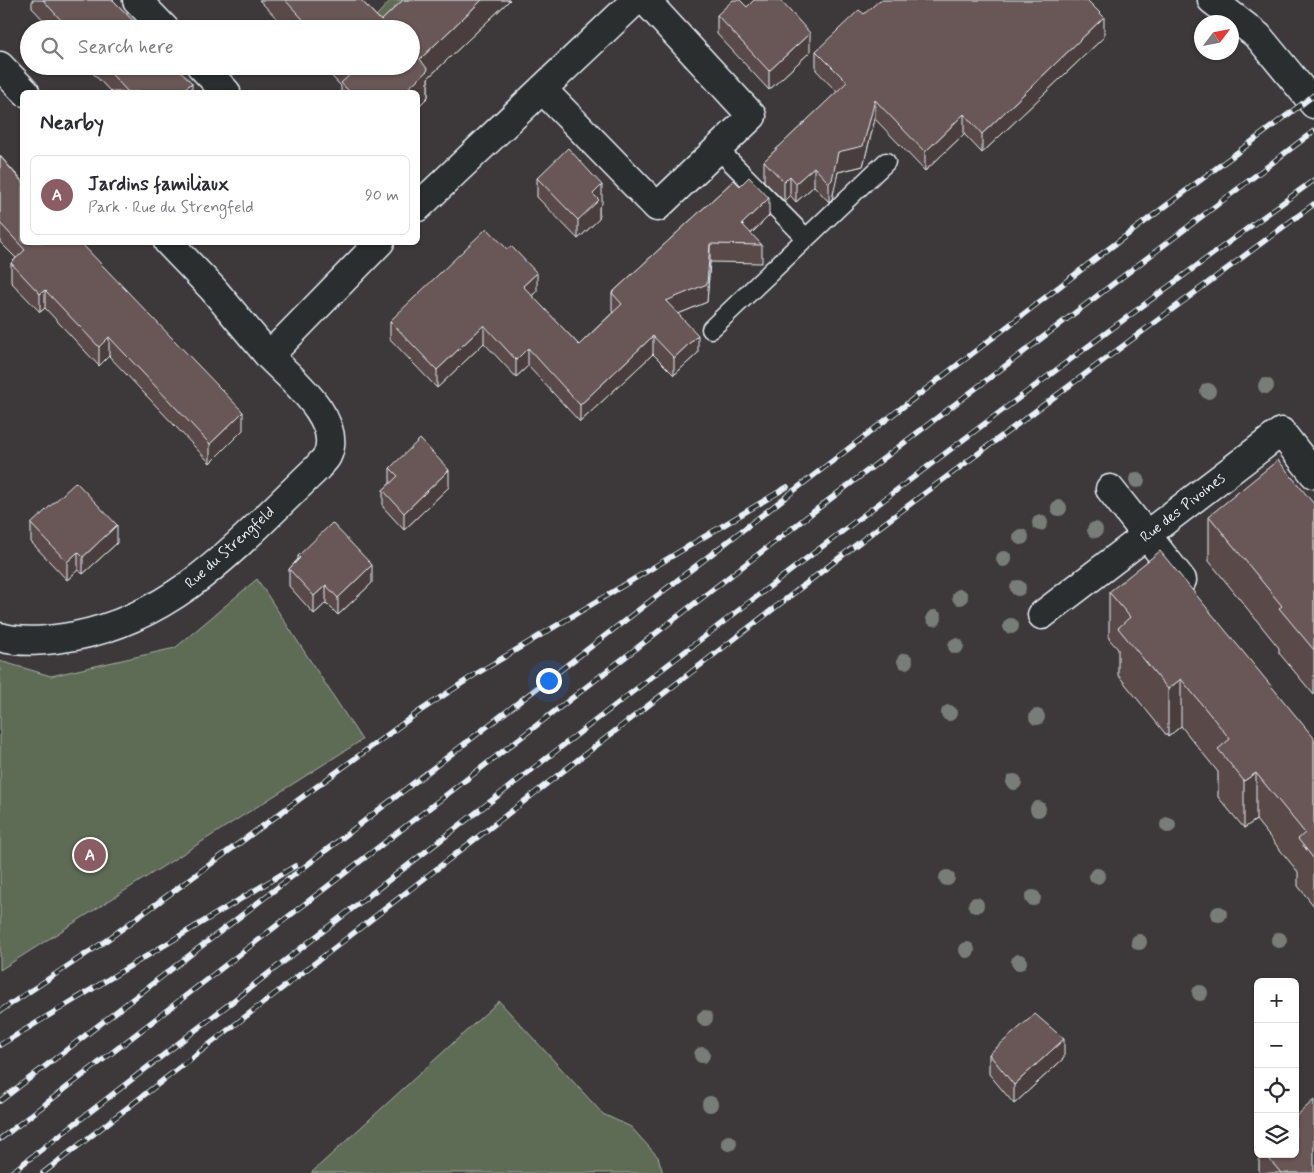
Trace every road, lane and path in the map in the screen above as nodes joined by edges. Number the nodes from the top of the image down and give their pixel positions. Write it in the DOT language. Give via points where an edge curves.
graph roads {
  1 [pos="137,0"];
  2 [pos="636,0"];
  3 [pos="645,0"];
  4 [pos="1212,0"];
  5 [pos="156,20"];
  6 [pos="0,66"];
  7 [pos="210,75"];
  8 [pos="542,89"];
  9 [pos="23,90"];
  10 [pos="224,90"];
  11 [pos="1314,104"];
  12 [pos="718,149"];
  13 [pos="886,162"];
  14 [pos="420,204"];
  15 [pos="806,238"];
  16 [pos="171,245"];
  17 [pos="374,245"];
  18 [pos="711,329"];
  19 [pos="269,356"];
  20 [pos="1314,474"];
  21 [pos="1110,489"];
  22 [pos="1147,536"];
  23 [pos="1195,596"];
  24 [pos="1042,615"];
  25 [pos="0,637"];
  1 -- 5 [label="street"];
  2 -- 8 [label="street"];
  3 -- 12 [label="street" via="752,116"];
  4 -- 11 [label="street" via="1258,36"];
  6 -- 9 [label="street"];
  7 -- 10 [label="street"];
  8 -- 12 [label="street" via="657,207"];
  8 -- 14 [label="street"];
  12 -- 15 [label="lane"];
  13 -- 15 [label="lane"];
  15 -- 18 [label="lane"];
  16 -- 19 [label="street, Rue du Strengfeld"];
  17 -- 19 [label="street"];
  19 -- 25 [label="street, Rue du Strengfeld" via="321,412 328,426 327,456 317,468 206,574 150,611 121,624 63,638 37,641"];
  20 -- 22 [label="street, Rue des Pivoines" via="1281,432"];
  21 -- 22 [label="street"];
  22 -- 23 [label="street"];
  22 -- 24 [label="street, Rue des Pivoines"];
}
